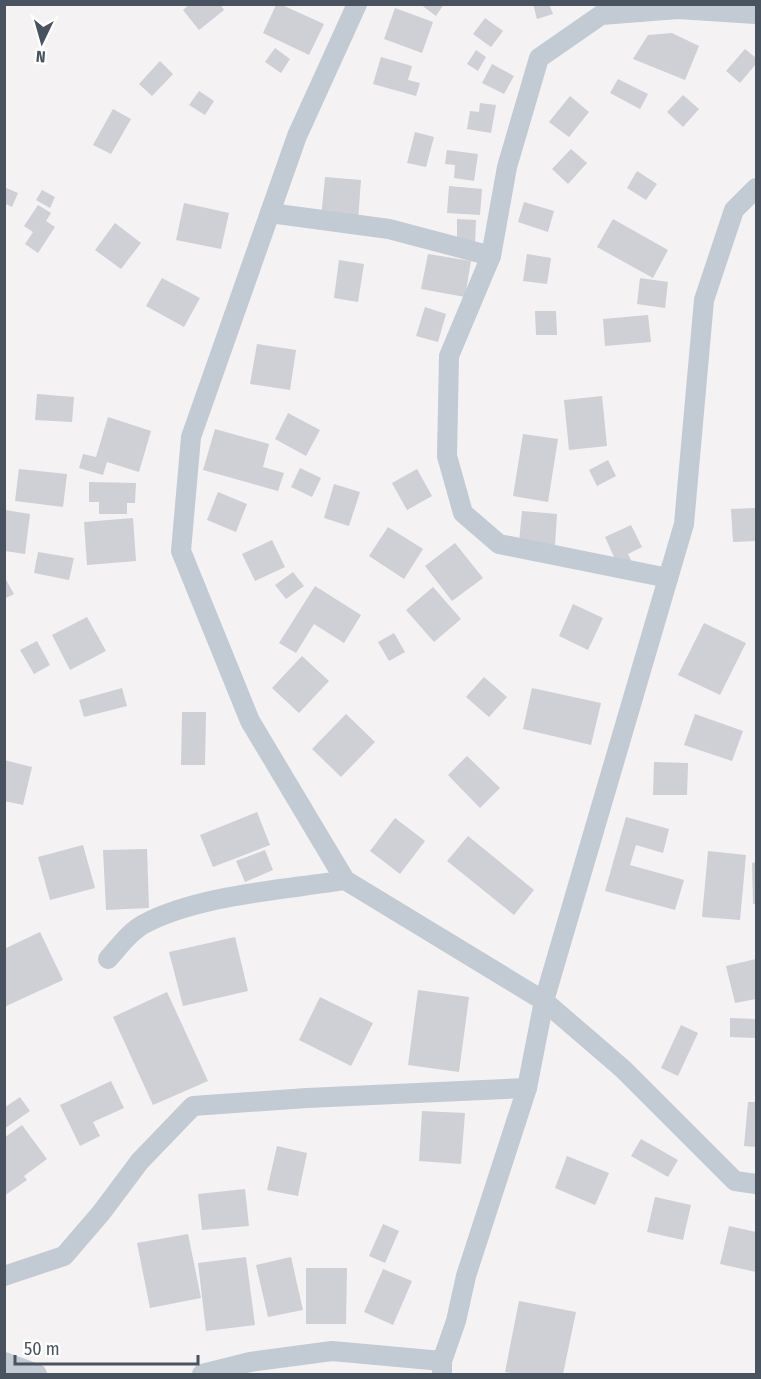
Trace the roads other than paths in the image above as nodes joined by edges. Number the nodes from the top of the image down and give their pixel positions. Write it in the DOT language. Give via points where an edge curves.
graph roads {
  1 [pos="357,4"];
  2 [pos="756,14"];
  3 [pos="756,188"];
  4 [pos="270,213"];
  5 [pos="491,256"];
  6 [pos="668,578"];
  7 [pos="345,880"];
  8 [pos="108,960"];
  9 [pos="544,1001"];
  10 [pos="527,1088"];
  11 [pos="756,1184"];
  12 [pos="4,1276"];
  13 [pos="4,1362"];
  14 [pos="442,1368"];
  15 [pos="37,1374"];
  16 [pos="202,1374"];
  1 -- 4 [label="street" via="297,136"];
  2 -- 5 [label="street" via="678,9 601,15 539,58 507,167"];
  3 -- 6 [label="street" via="734,210 704,300 684,524"];
  4 -- 5 [label="street" via="389,229"];
  4 -- 7 [label="street" via="191,437 181,551 250,721"];
  5 -- 6 [label="street" via="449,356 447,456 464,513 499,544"];
  6 -- 9 [label="street"];
  7 -- 8 [label="street" via="200,903 143,925"];
  7 -- 9 [label="street"];
  9 -- 10 [label="street"];
  9 -- 11 [label="street" via="623,1069 735,1181"];
  10 -- 12 [label="street" via="193,1106 140,1161 64,1256"];
  10 -- 14 [label="street" via="466,1276"];
  13 -- 15 [label="street"];
  14 -- 16 [label="street" via="332,1351 250,1362"];
}
